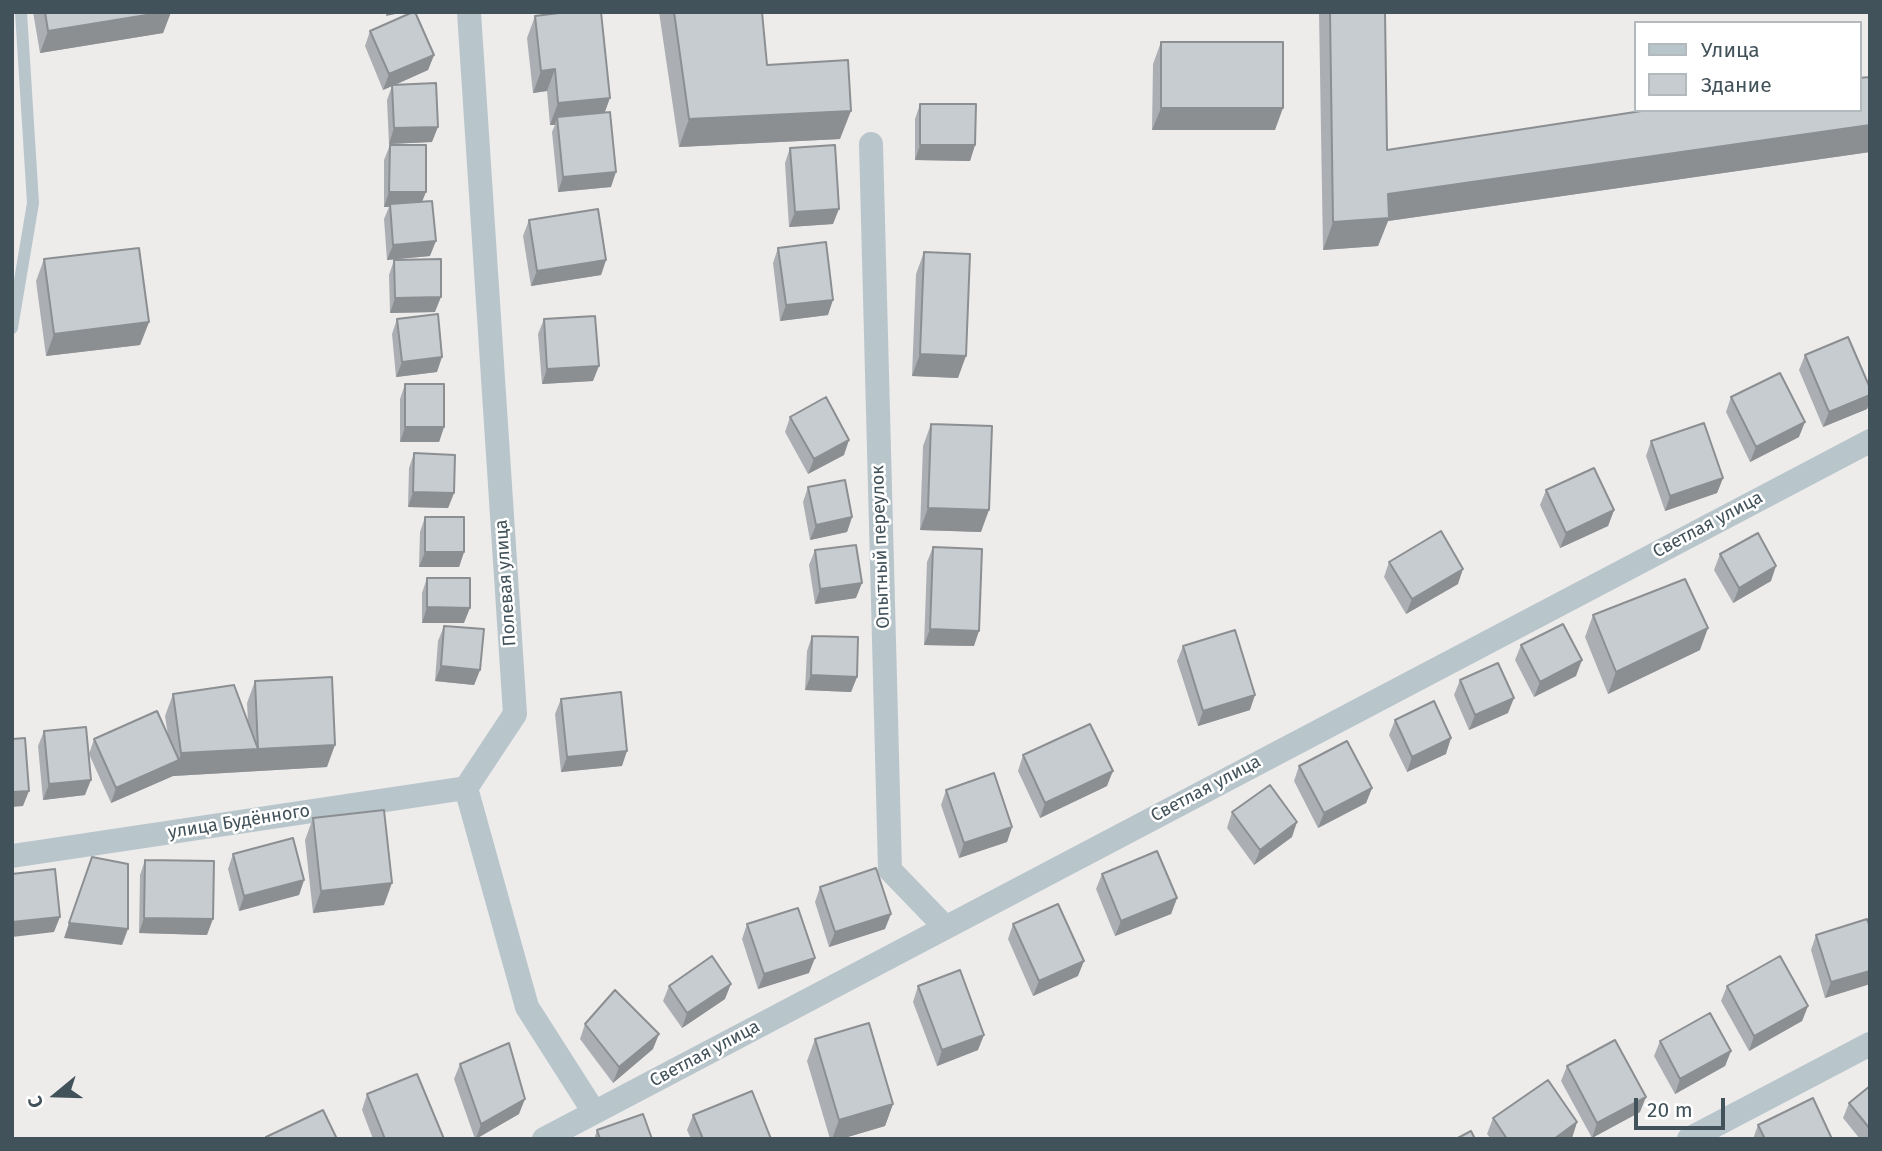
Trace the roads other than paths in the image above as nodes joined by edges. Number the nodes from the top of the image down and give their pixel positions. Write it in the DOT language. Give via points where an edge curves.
graph roads {
  1 [pos="21,12"];
  2 [pos="469,12"];
  3 [pos="871,144"];
  4 [pos="12,328"];
  5 [pos="1870,441"];
  6 [pos="466,788"];
  7 [pos="12,856"];
  8 [pos="945,927"];
  9 [pos="1870,1044"];
  10 [pos="594,1112"];
  11 [pos="544,1139"];
  12 [pos="1689,1139"];
  1 -- 4 [label="lane" via="33,203"];
  2 -- 6 [label="street, Полевая улица" via="515,714"];
  3 -- 8 [label="street, Опытный переулок" via="890,870"];
  5 -- 8 [label="street, Светлая улица"];
  6 -- 7 [label="street, улица Будённого"];
  6 -- 10 [label="street" via="527,1007"];
  8 -- 10 [label="street, Светлая улица"];
  9 -- 12 [label="street"];
  10 -- 11 [label="street, Светлая улица"];
}
